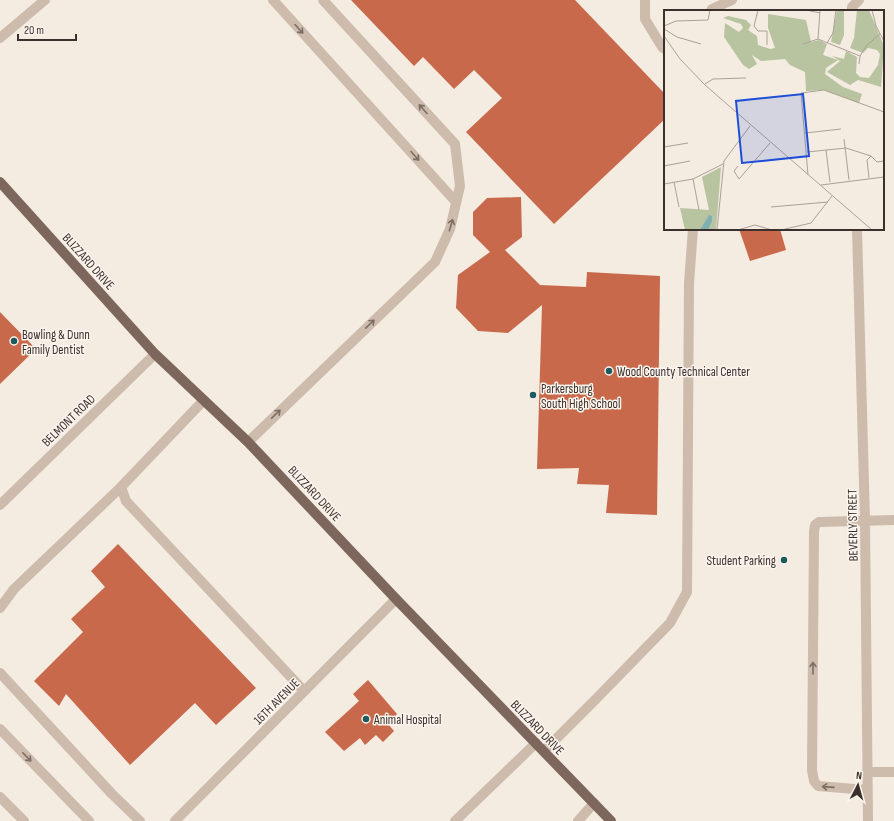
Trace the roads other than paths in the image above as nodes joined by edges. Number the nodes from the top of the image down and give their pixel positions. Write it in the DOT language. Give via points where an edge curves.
graph roads {
  1 [pos="45,0"];
  2 [pos="273,0"];
  3 [pos="323,0"];
  4 [pos="645,0"];
  5 [pos="732,0"];
  6 [pos="712,10"];
  7 [pos="0,38"];
  8 [pos="664,48"];
  9 [pos="0,182"];
  10 [pos="456,202"];
  11 [pos="693,230"];
  12 [pos="858,230"];
  13 [pos="155,354"];
  14 [pos="204,400"];
  15 [pos="248,442"];
  16 [pos="121,487"];
  17 [pos="0,505"];
  18 [pos="865,520"];
  19 [pos="894,520"];
  20 [pos="396,599"];
  21 [pos="0,608"];
  22 [pos="0,673"];
  23 [pos="304,691"];
  24 [pos="0,729"];
  25 [pos="536,743"];
  26 [pos="544,751"];
  27 [pos="867,772"];
  28 [pos="894,772"];
  29 [pos="867,790"];
  30 [pos="0,797"];
  31 [pos="594,803"];
  32 [pos="24,821"];
  33 [pos="89,821"];
  34 [pos="140,821"];
  35 [pos="175,821"];
  36 [pos="455,821"];
  37 [pos="578,821"];
  38 [pos="611,821"];
  39 [pos="868,821"];
  1 -- 7 [label="street"];
  2 -- 10 [label="street, one-way"];
  10 -- 3 [label="street, one-way" via="460,186 455,144"];
  4 -- 8 [label="street" via="646,19"];
  5 -- 6 [label="street"];
  9 -- 13 [label="main road, BLIZZARD DRIVE"];
  15 -- 10 [label="street, one-way" via="435,262 450,229"];
  11 -- 26 [label="street" via="689,284 687,592 670,623"];
  12 -- 18 [label="street, BEVERLY STREET"];
  13 -- 14 [label="main road, BLIZZARD DRIVE"];
  13 -- 17 [label="street, BELMONT ROAD"];
  14 -- 15 [label="main road, BLIZZARD DRIVE"];
  14 -- 16 [label="street"];
  15 -- 20 [label="main road, BLIZZARD DRIVE"];
  16 -- 21 [label="street" via="14,589"];
  16 -- 23 [label="street" via="126,501"];
  18 -- 19 [label="street"];
  18 -- 27 [label="street, BEVERLY STREET"];
  29 -- 18 [label="street, one-way" via="818,786 814,782 812,770 815,525 819,522"];
  20 -- 23 [label="street, 16TH AVENUE"];
  20 -- 25 [label="main road, BLIZZARD DRIVE"];
  22 -- 34 [label="street"];
  23 -- 35 [label="street, 16TH AVENUE"];
  24 -- 33 [label="street, one-way"];
  25 -- 26 [label="main road, BLIZZARD DRIVE"];
  25 -- 36 [label="street"];
  26 -- 31 [label="main road, BLIZZARD DRIVE"];
  27 -- 28 [label="street"];
  27 -- 29 [label="street, BEVERLY STREET"];
  29 -- 39 [label="street, BEVERLY STREET"];
  30 -- 32 [label="street"];
  31 -- 37 [label="street"];
  31 -- 38 [label="main road, BLIZZARD DRIVE"];
}
